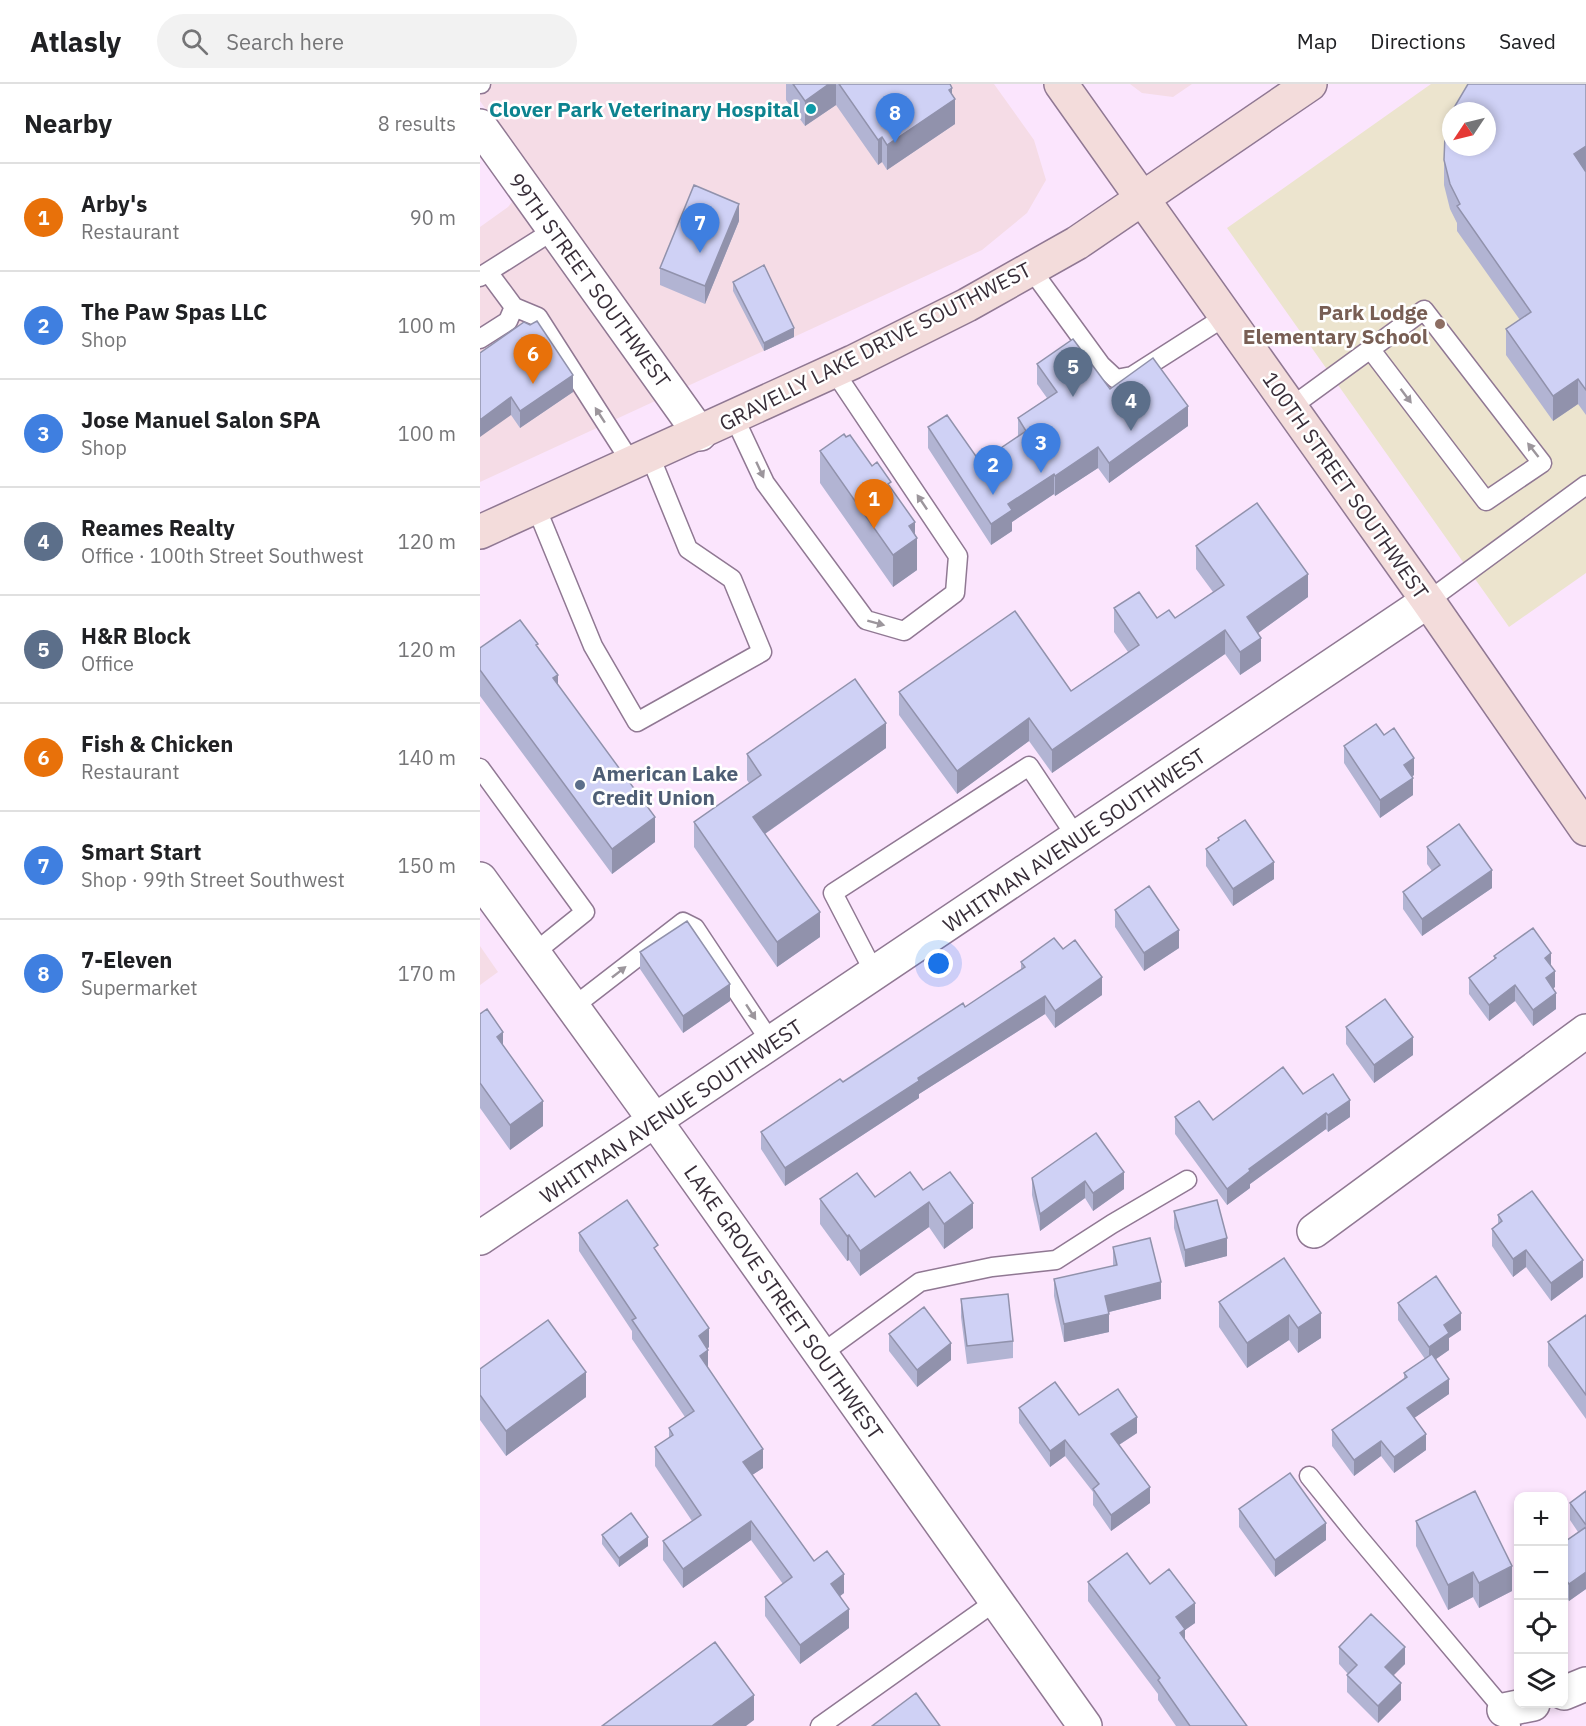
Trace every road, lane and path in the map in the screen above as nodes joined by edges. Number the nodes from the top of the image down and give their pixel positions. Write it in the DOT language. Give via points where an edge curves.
graph roads {
  1 [pos="1061,84"];
  2 [pos="1310,84"];
  3 [pos="480,126"];
  4 [pos="1143,199"];
  5 [pos="554,230"];
  6 [pos="1031,269"];
  7 [pos="484,275"];
  8 [pos="514,307"];
  9 [pos="1226,316"];
  10 [pos="480,339"];
  11 [pos="1371,350"];
  12 [pos="834,371"];
  13 [pos="1291,407"];
  14 [pos="734,417"];
  15 [pos="700,434"];
  16 [pos="641,460"];
  17 [pos="1586,485"];
  18 [pos="536,507"];
  19 [pos="480,532"];
  20 [pos="1428,601"];
  21 [pos="480,768"];
  22 [pos="486,789"];
  23 [pos="1586,829"];
  24 [pos="1077,838"];
  25 [pos="480,879"];
  26 [pos="534,953"];
  27 [pos="874,974"];
  28 [pos="573,1007"];
  29 [pos="1586,1031"];
  30 [pos="772,1044"];
  31 [pos="656,1122"];
  32 [pos="1187,1180"];
  33 [pos="1314,1231"];
  34 [pos="480,1238"];
  35 [pos="821,1353"];
  36 [pos="1309,1476"];
  37 [pos="996,1601"];
  38 [pos="1586,1684"];
  39 [pos="1568,1691"];
  40 [pos="1516,1713"];
  41 [pos="820,1726"];
  42 [pos="1085,1726"];
  1 -- 4 [label="main road, 100TH STREET SOUTHWEST"];
  2 -- 4 [label="main road, GRAVELLY LAKE DRIVE SOUTHWEST"];
  3 -- 5 [label="street, 99TH STREET SOUTHWEST"];
  4 -- 6 [label="main road, GRAVELLY LAKE DRIVE SOUTHWEST"];
  4 -- 9 [label="main road, 100TH STREET SOUTHWEST"];
  5 -- 7 [label="lane"];
  5 -- 15 [label="street, 99TH STREET SOUTHWEST"];
  6 -- 9 [label="lane" via="1101,365 1116,379 1132,376"];
  6 -- 12 [label="main road, GRAVELLY LAKE DRIVE SOUTHWEST"];
  7 -- 8 [label="lane"];
  8 -- 10 [label="lane" via="508,321"];
  16 -- 8 [label="lane, one-way" via="538,317"];
  9 -- 13 [label="main road, 100TH STREET SOUTHWEST"];
  11 -- 11 [label="lane, one-way" via="1486,501 1542,463 1424,310"];
  11 -- 13 [label="lane"];
  12 -- 14 [label="main road, GRAVELLY LAKE DRIVE SOUTHWEST"];
  14 -- 12 [label="lane, one-way" via="765,483 866,620 904,631 955,593 958,556"];
  13 -- 20 [label="main road, 100TH STREET SOUTHWEST"];
  14 -- 15 [label="main road, GRAVELLY LAKE DRIVE SOUTHWEST"];
  15 -- 16 [label="main road, GRAVELLY LAKE DRIVE SOUTHWEST"];
  16 -- 18 [label="main road, GRAVELLY LAKE DRIVE SOUTHWEST"];
  16 -- 18 [label="lane" via="688,549 732,579 762,652 637,722 593,646"];
  17 -- 20 [label="lane"];
  18 -- 19 [label="main road, GRAVELLY LAKE DRIVE SOUTHWEST"];
  20 -- 23 [label="main road, 100TH STREET SOUTHWEST"];
  20 -- 24 [label="street, WHITMAN AVENUE SOUTHWEST"];
  21 -- 22 [label="lane"];
  22 -- 26 [label="lane" via="585,912"];
  24 -- 27 [label="street, WHITMAN AVENUE SOUTHWEST"];
  24 -- 27 [label="lane" via="1029,766 833,893"];
  25 -- 26 [label="street, LAKE GROVE STREET SOUTHWEST"];
  26 -- 28 [label="street, LAKE GROVE STREET SOUTHWEST"];
  27 -- 30 [label="street, WHITMAN AVENUE SOUTHWEST"];
  28 -- 30 [label="lane, one-way" via="683,922 695,928"];
  28 -- 31 [label="street, LAKE GROVE STREET SOUTHWEST"];
  29 -- 33 [label="street"];
  30 -- 31 [label="street, WHITMAN AVENUE SOUTHWEST"];
  31 -- 34 [label="street, WHITMAN AVENUE SOUTHWEST"];
  31 -- 35 [label="street, LAKE GROVE STREET SOUTHWEST"];
  32 -- 35 [label="lane" via="1056,1260 992,1267 921,1282"];
  35 -- 37 [label="street, LAKE GROVE STREET SOUTHWEST"];
  36 -- 40 [label="lane" via="1354,1533"];
  37 -- 41 [label="lane"];
  37 -- 42 [label="street, LAKE GROVE STREET SOUTHWEST"];
  38 -- 39 [label="street"];
}
